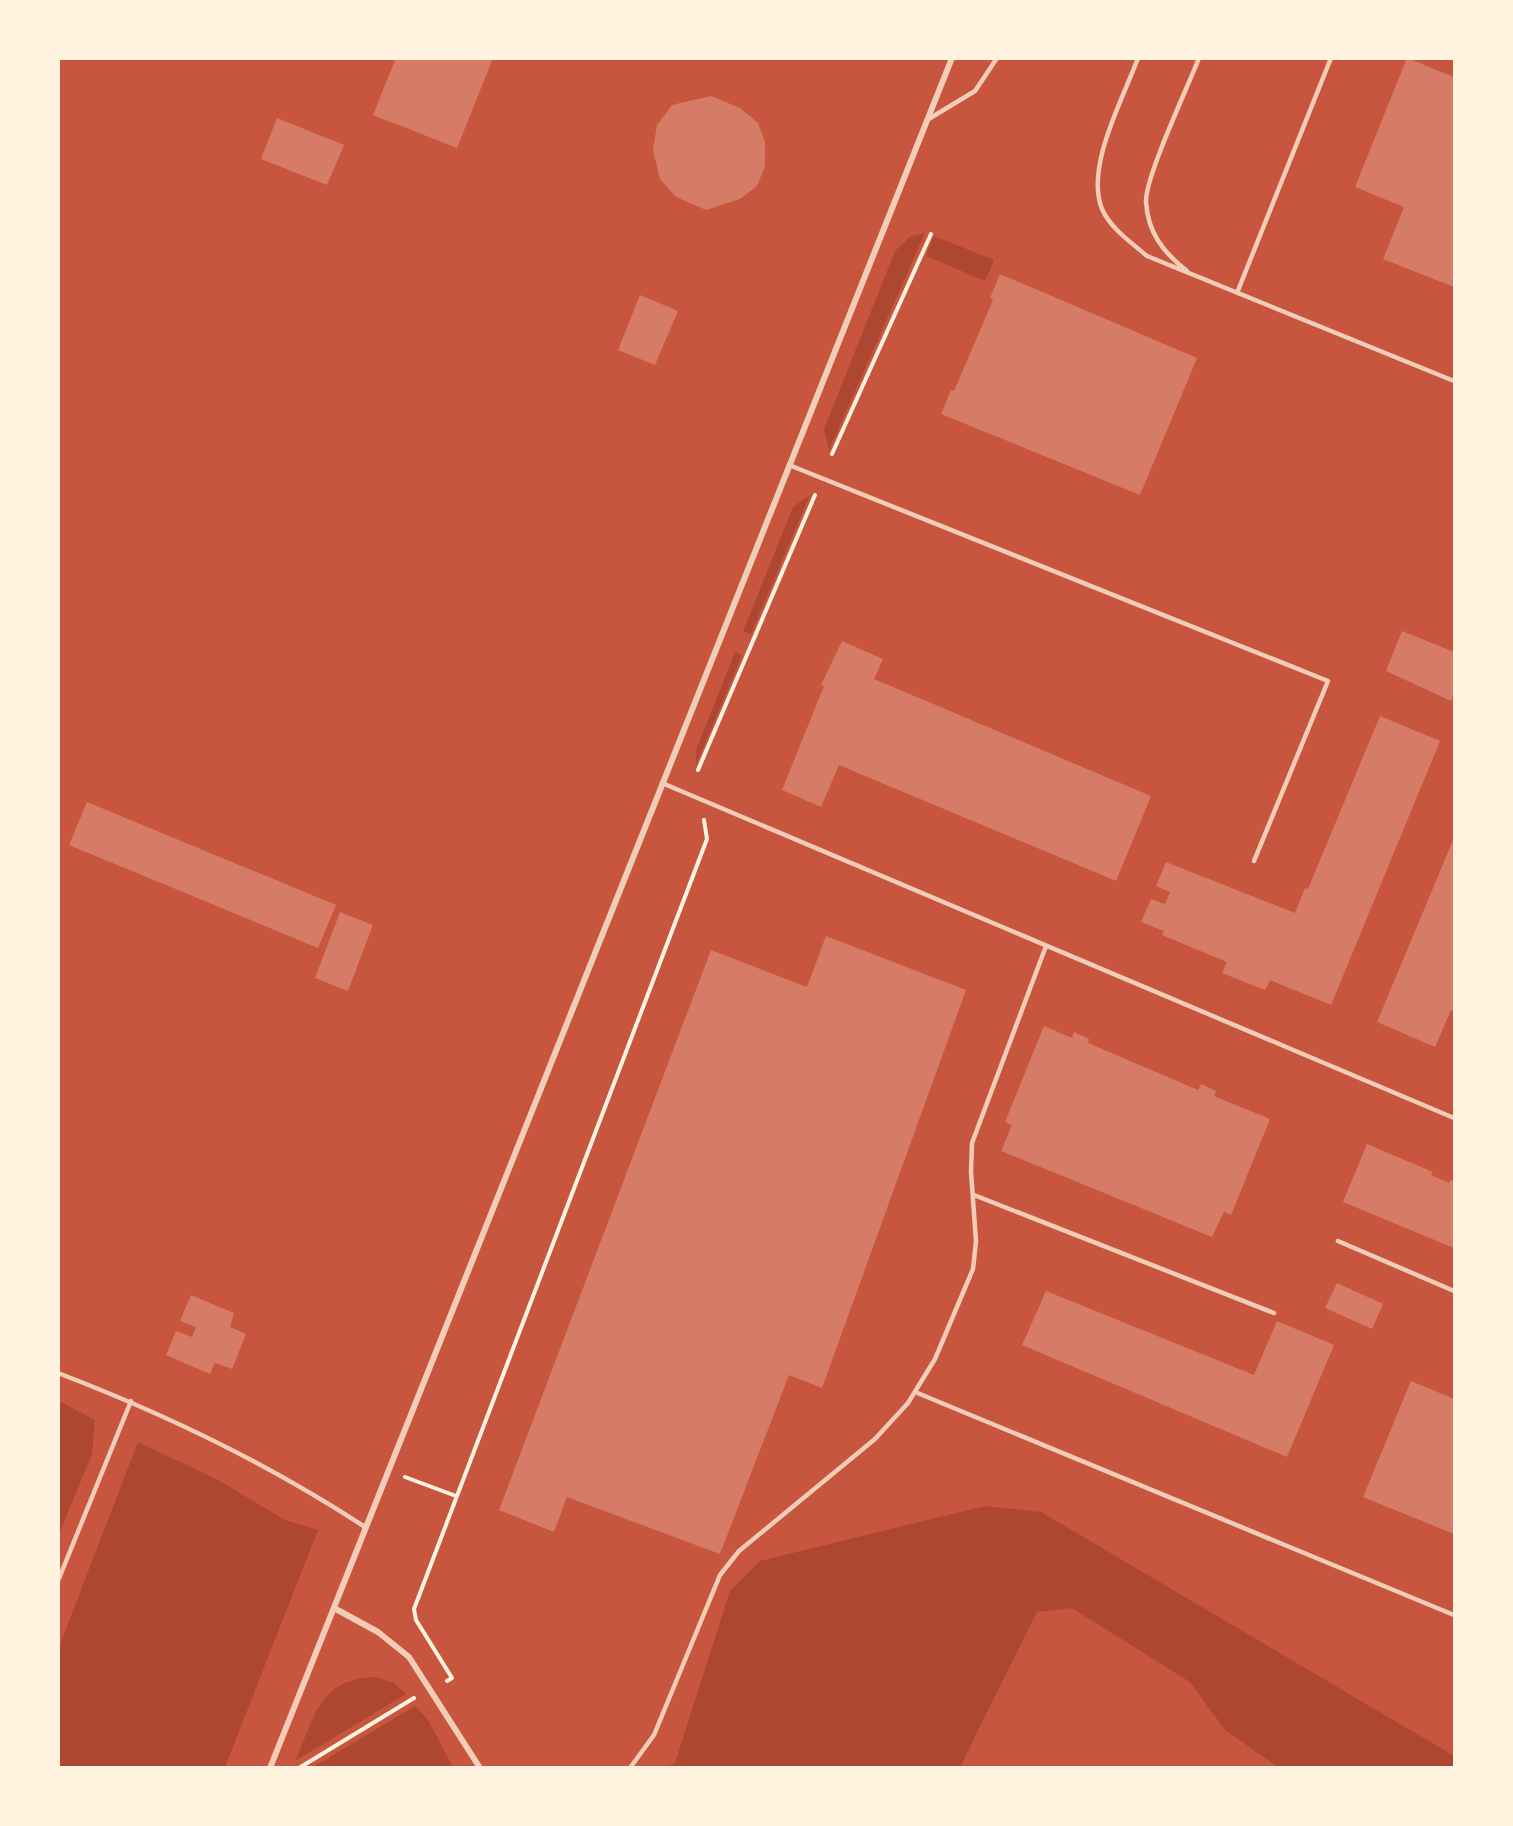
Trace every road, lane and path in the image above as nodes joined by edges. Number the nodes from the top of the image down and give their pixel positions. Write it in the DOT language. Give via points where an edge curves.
graph roads {
  1 [pos="952,58"];
  2 [pos="997,58"];
  3 [pos="1138,58"];
  4 [pos="1199,58"];
  5 [pos="1331,58"];
  6 [pos="927,120"];
  7 [pos="931,234"];
  8 [pos="1191,274"];
  9 [pos="1237,293"];
  10 [pos="1455,381"];
  11 [pos="832,454"];
  12 [pos="789,465"];
  13 [pos="815,495"];
  14 [pos="698,770"];
  15 [pos="662,783"];
  16 [pos="704,819"];
  17 [pos="1254,861"];
  18 [pos="1046,946"];
  19 [pos="1455,1118"];
  20 [pos="974,1195"];
  21 [pos="1338,1241"];
  22 [pos="1455,1291"];
  23 [pos="1274,1313"];
  24 [pos="58,1373"];
  25 [pos="915,1392"];
  26 [pos="131,1401"];
  27 [pos="404,1477"];
  28 [pos="456,1496"];
  29 [pos="365,1527"];
  30 [pos="58,1581"];
  31 [pos="334,1608"];
  32 [pos="1455,1615"];
  33 [pos="448,1681"];
  34 [pos="430,1688"];
  35 [pos="270,1767"];
  36 [pos="299,1767"];
  37 [pos="480,1767"];
  38 [pos="630,1767"];
  1 -- 6 [label="street"];
  2 -- 6 [label="lane" via="975,91"];
  3 -- 8 [label="lane" via="1099,160 1097,186 1103,210 1119,233 1147,256"];
  4 -- 8 [label="lane" via="1146,200 1151,227 1164,253"];
  5 -- 9 [label="lane"];
  6 -- 12 [label="street"];
  7 -- 11 [label="path"];
  8 -- 9 [label="lane"];
  9 -- 10 [label="lane"];
  12 -- 15 [label="street"];
  12 -- 17 [label="lane" via="1328,681"];
  13 -- 14 [label="path"];
  15 -- 18 [label="lane"];
  15 -- 29 [label="street"];
  16 -- 28 [label="path" via="707,838"];
  18 -- 19 [label="lane"];
  18 -- 20 [label="lane" via="972,1143"];
  20 -- 23 [label="lane"];
  20 -- 25 [label="lane" via="973,1269 935,1359"];
  21 -- 22 [label="lane"];
  24 -- 26 [label="lane"];
  25 -- 32 [label="lane"];
  25 -- 38 [label="lane" via="875,1439 739,1551 720,1575 654,1735"];
  26 -- 29 [label="lane" via="237,1452"];
  26 -- 30 [label="lane"];
  27 -- 28 [label="path"];
  28 -- 33 [label="path" via="414,1610 416,1620 452,1678"];
  29 -- 31 [label="street"];
  31 -- 34 [label="street" via="393,1644 409,1658"];
  31 -- 35 [label="street"];
  34 -- 36 [label="path"];
  34 -- 37 [label="street"];
}
